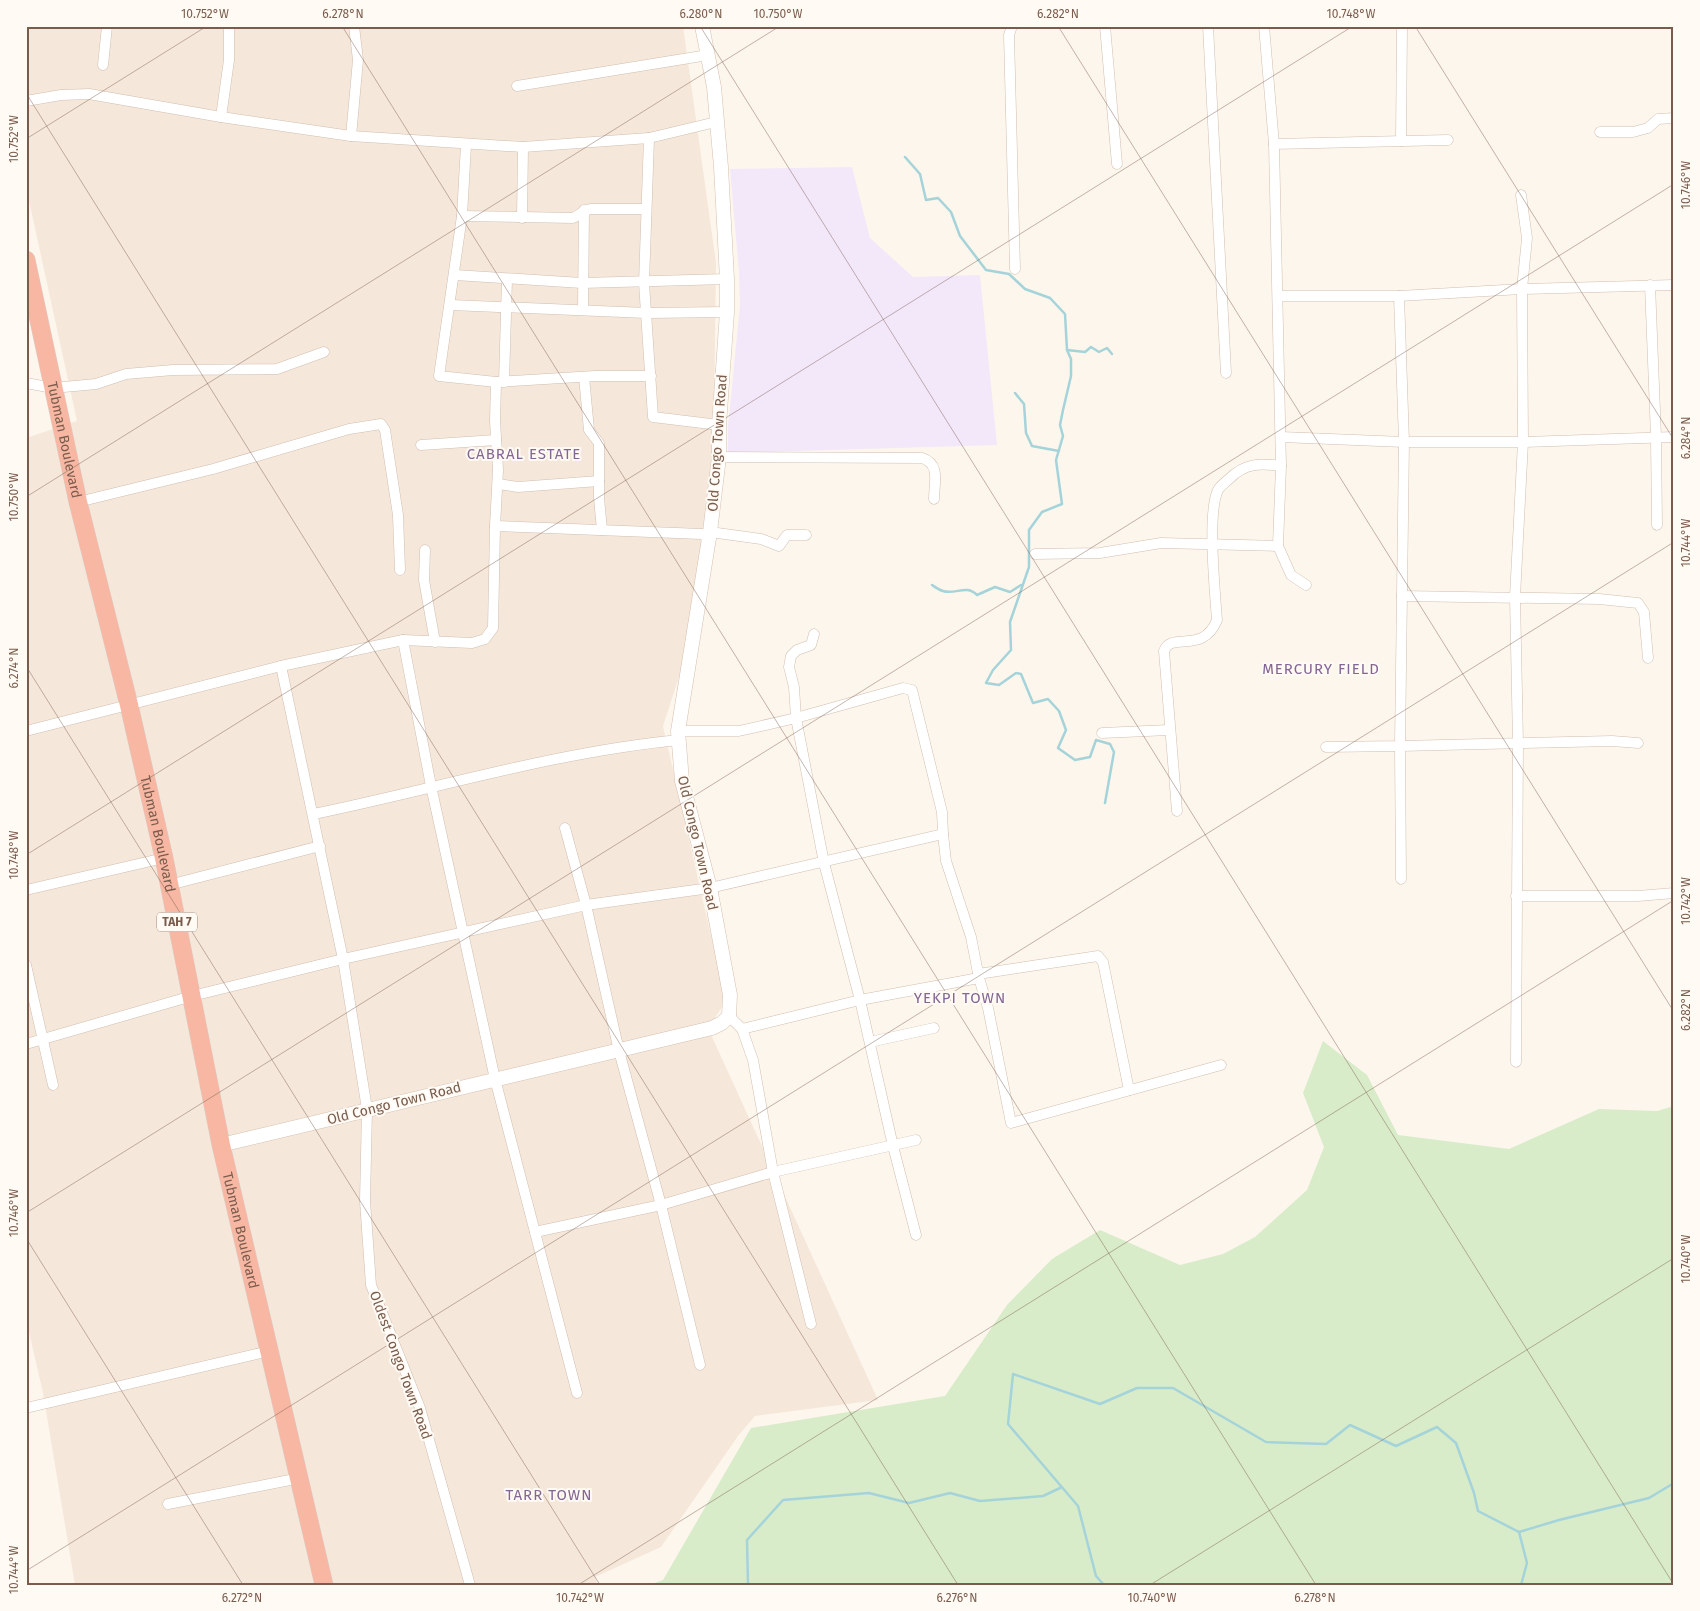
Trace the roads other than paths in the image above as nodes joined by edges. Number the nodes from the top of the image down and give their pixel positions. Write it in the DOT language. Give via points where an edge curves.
graph roads {
  1 [pos="107,26"];
  2 [pos="229,26"];
  3 [pos="354,26"];
  4 [pos="702,26"];
  5 [pos="1012,26"];
  6 [pos="1105,26"];
  7 [pos="1208,26"];
  8 [pos="1264,26"];
  9 [pos="1402,26"];
  10 [pos="708,55"];
  11 [pos="102,65"];
  12 [pos="517,86"];
  13 [pos="26,100"];
  14 [pos="221,117"];
  15 [pos="1674,118"];
  16 [pos="716,122"];
  17 [pos="1600,132"];
  18 [pos="351,136"];
  19 [pos="649,138"];
  20 [pos="1448,140"];
  21 [pos="1401,141"];
  22 [pos="1274,144"];
  23 [pos="466,145"];
  24 [pos="523,147"];
  25 [pos="1117,164"];
  26 [pos="1521,195"];
  27 [pos="645,209"];
  28 [pos="584,210"];
  29 [pos="462,216"];
  30 [pos="522,218"];
  31 [pos="26,260"];
  32 [pos="1015,269"];
  33 [pos="455,276"];
  34 [pos="507,279"];
  35 [pos="728,280"];
  36 [pos="582,283"];
  37 [pos="644,283"];
  38 [pos="1650,285"];
  39 [pos="1674,285"];
  40 [pos="1522,289"];
  41 [pos="1279,296"];
  42 [pos="1399,296"];
  43 [pos="451,305"];
  44 [pos="506,308"];
  45 [pos="583,310"];
  46 [pos="727,312"];
  47 [pos="647,313"];
  48 [pos="324,352"];
  49 [pos="1226,373"];
  50 [pos="584,376"];
  51 [pos="651,376"];
  52 [pos="500,382"];
  53 [pos="26,383"];
  54 [pos="53,388"];
  55 [pos="719,425"];
  56 [pos="1281,437"];
  57 [pos="1656,437"];
  58 [pos="1674,437"];
  59 [pos="496,440"];
  60 [pos="1404,442"];
  61 [pos="1523,442"];
  62 [pos="421,445"];
  63 [pos="719,457"];
  64 [pos="1281,466"];
  65 [pos="599,481"];
  66 [pos="498,484"];
  67 [pos="934,500"];
  68 [pos="78,502"];
  69 [pos="1657,525"];
  70 [pos="494,526"];
  71 [pos="602,530"];
  72 [pos="806,535"];
  73 [pos="710,536"];
  74 [pos="1213,545"];
  75 [pos="1278,546"];
  76 [pos="425,550"];
  77 [pos="1034,554"];
  78 [pos="400,570"];
  79 [pos="1306,585"];
  80 [pos="1402,596"];
  81 [pos="1515,597"];
  82 [pos="814,634"];
  83 [pos="403,640"];
  84 [pos="435,642"];
  85 [pos="1648,658"];
  86 [pos="282,666"];
  87 [pos="129,705"];
  88 [pos="796,718"];
  89 [pos="1169,730"];
  90 [pos="26,731"];
  91 [pos="1102,733"];
  92 [pos="679,735"];
  93 [pos="1518,743"];
  94 [pos="1638,743"];
  95 [pos="1400,746"];
  96 [pos="1326,747"];
  97 [pos="431,786"];
  98 [pos="1177,810"];
  99 [pos="314,814"];
  100 [pos="565,828"];
  101 [pos="943,834"];
  102 [pos="320,846"];
  103 [pos="164,858"];
  104 [pos="824,862"];
  105 [pos="1401,879"];
  106 [pos="170,885"];
  107 [pos="710,888"];
  108 [pos="26,890"];
  109 [pos="1674,893"];
  110 [pos="1516,896"];
  111 [pos="586,906"];
  112 [pos="464,934"];
  113 [pos="343,959"];
  114 [pos="26,965"];
  115 [pos="979,976"];
  116 [pos="192,996"];
  117 [pos="860,1000"];
  118 [pos="729,1016"];
  119 [pos="934,1028"];
  120 [pos="742,1029"];
  121 [pos="43,1040"];
  122 [pos="870,1042"];
  123 [pos="26,1044"];
  124 [pos="619,1051"];
  125 [pos="1516,1062"];
  126 [pos="1221,1066"];
  127 [pos="495,1079"];
  128 [pos="52,1085"];
  129 [pos="1129,1090"];
  130 [pos="367,1110"];
  131 [pos="916,1140"];
  132 [pos="221,1145"];
  133 [pos="893,1146"];
  134 [pos="773,1172"];
  135 [pos="661,1205"];
  136 [pos="535,1232"];
  137 [pos="916,1235"];
  138 [pos="811,1324"];
  139 [pos="269,1351"];
  140 [pos="700,1366"];
  141 [pos="577,1393"];
  142 [pos="26,1408"];
  143 [pos="300,1478"];
  144 [pos="168,1504"];
  145 [pos="324,1585"];
  146 [pos="470,1585"];
  1 -- 11 [label="street"];
  2 -- 14 [label="street" via="229,60"];
  3 -- 18 [label="street" via="358,60"];
  4 -- 10 [label="street, Old Congo Town Road"];
  5 -- 32 [label="street" via="1009,35"];
  6 -- 25 [label="street"];
  7 -- 49 [label="street"];
  8 -- 22 [label="street"];
  9 -- 21 [label="street"];
  10 -- 12 [label="street"];
  10 -- 16 [label="street, Old Congo Town Road"];
  13 -- 14 [label="street" via="90,94"];
  14 -- 18 [label="street"];
  15 -- 17 [label="street" via="1658,120 1648,128 1633,132"];
  16 -- 19 [label="street"];
  16 -- 35 [label="street, Old Congo Town Road"];
  18 -- 23 [label="street"];
  19 -- 24 [label="street"];
  19 -- 27 [label="street"];
  20 -- 21 [label="street"];
  21 -- 22 [label="street"];
  22 -- 41 [label="street"];
  23 -- 24 [label="street"];
  23 -- 29 [label="street"];
  24 -- 30 [label="street"];
  26 -- 40 [label="street" via="1527,238"];
  27 -- 28 [label="street"];
  27 -- 37 [label="street"];
  28 -- 30 [label="street" via="573,218"];
  28 -- 36 [label="street"];
  29 -- 30 [label="street"];
  29 -- 33 [label="street"];
  31 -- 54 [label="highway, Tubman Boulevard / TAH 7"];
  33 -- 34 [label="street"];
  33 -- 43 [label="street"];
  34 -- 36 [label="street"];
  34 -- 44 [label="street"];
  35 -- 37 [label="street"];
  35 -- 46 [label="street, Old Congo Town Road"];
  36 -- 37 [label="street"];
  36 -- 45 [label="street"];
  37 -- 47 [label="street"];
  38 -- 39 [label="street"];
  38 -- 40 [label="street"];
  38 -- 57 [label="street"];
  40 -- 42 [label="street"];
  40 -- 61 [label="street"];
  41 -- 42 [label="street"];
  41 -- 56 [label="street"];
  42 -- 60 [label="street"];
  43 -- 44 [label="street"];
  43 -- 52 [label="street" via="440,376"];
  44 -- 45 [label="street"];
  44 -- 52 [label="street"];
  45 -- 47 [label="street"];
  46 -- 47 [label="street"];
  46 -- 55 [label="street, Old Congo Town Road"];
  47 -- 51 [label="street"];
  48 -- 54 [label="street" via="277,369 145,372 126,374 96,384"];
  50 -- 51 [label="street"];
  50 -- 52 [label="street"];
  50 -- 65 [label="street" via="589,430 598,443"];
  51 -- 55 [label="street" via="652,417"];
  52 -- 59 [label="street"];
  53 -- 54 [label="street"];
  54 -- 68 [label="highway, Tubman Boulevard / TAH 7"];
  55 -- 63 [label="street, Old Congo Town Road"];
  56 -- 60 [label="street"];
  56 -- 64 [label="street"];
  57 -- 58 [label="street"];
  57 -- 61 [label="street"];
  57 -- 69 [label="street"];
  59 -- 62 [label="street"];
  59 -- 66 [label="street"];
  60 -- 61 [label="street"];
  60 -- 80 [label="street"];
  61 -- 81 [label="street"];
  63 -- 67 [label="street" via="922,458 935,467"];
  63 -- 73 [label="street, Old Congo Town Road"];
  64 -- 74 [label="street" via="1260,463 1247,466 1218,490"];
  64 -- 75 [label="street"];
  65 -- 66 [label="street" via="518,487"];
  65 -- 71 [label="street"];
  66 -- 70 [label="street"];
  68 -- 78 [label="street" via="212,469 349,429 381,424 385,430 398,515"];
  68 -- 87 [label="highway, Tubman Boulevard / TAH 7"];
  70 -- 71 [label="street"];
  70 -- 84 [label="street" via="493,628 485,639 472,643"];
  71 -- 73 [label="street"];
  72 -- 73 [label="street" via="786,534 779,546 762,539"];
  73 -- 92 [label="street, Old Congo Town Road"];
  74 -- 75 [label="street"];
  74 -- 77 [label="street" via="1161,543 1100,553"];
  74 -- 89 [label="street" via="1216,620 1212,631 1202,640 1171,642 1164,651"];
  75 -- 79 [label="street" via="1291,574"];
  76 -- 84 [label="street" via="424,580"];
  80 -- 81 [label="street"];
  80 -- 95 [label="street"];
  81 -- 85 [label="street" via="1638,603 1644,612"];
  81 -- 93 [label="street"];
  82 -- 88 [label="street" via="811,645 791,656"];
  83 -- 84 [label="street"];
  83 -- 86 [label="street"];
  83 -- 97 [label="street"];
  86 -- 87 [label="street"];
  86 -- 99 [label="street, Oldest Congo Town Road"];
  87 -- 90 [label="street"];
  87 -- 103 [label="highway, Tubman Boulevard / TAH 7"];
  88 -- 92 [label="street" via="739,731"];
  88 -- 101 [label="street" via="903,688 912,690 942,812"];
  88 -- 104 [label="street"];
  89 -- 91 [label="street"];
  89 -- 98 [label="street"];
  92 -- 97 [label="street" via="554,758"];
  92 -- 107 [label="street, Old Congo Town Road" via="682,781"];
  93 -- 94 [label="street"];
  93 -- 95 [label="street"];
  93 -- 110 [label="street"];
  95 -- 96 [label="street"];
  95 -- 105 [label="street"];
  97 -- 99 [label="street"];
  97 -- 112 [label="street"];
  99 -- 102 [label="street, Oldest Congo Town Road"];
  100 -- 111 [label="street"];
  101 -- 104 [label="street"];
  101 -- 115 [label="street" via="946,861 971,938"];
  102 -- 106 [label="street"];
  102 -- 113 [label="street, Oldest Congo Town Road"];
  103 -- 106 [label="highway, Tubman Boulevard / TAH 7"];
  103 -- 108 [label="street"];
  104 -- 107 [label="street"];
  104 -- 117 [label="street"];
  106 -- 116 [label="highway, Tubman Boulevard / TAH 7"];
  107 -- 111 [label="street"];
  107 -- 118 [label="street, Old Congo Town Road" via="730,995"];
  109 -- 110 [label="street"];
  110 -- 125 [label="street"];
  111 -- 112 [label="street"];
  111 -- 124 [label="street"];
  112 -- 113 [label="street"];
  112 -- 127 [label="street"];
  113 -- 116 [label="street"];
  113 -- 130 [label="street, Oldest Congo Town Road"];
  114 -- 121 [label="street"];
  115 -- 117 [label="street"];
  115 -- 129 [label="street" via="1098,956 1103,962"];
  115 -- 129 [label="street" via="1011,1122"];
  116 -- 121 [label="street"];
  116 -- 132 [label="highway, Tubman Boulevard / TAH 7"];
  117 -- 120 [label="street"];
  117 -- 122 [label="street"];
  118 -- 120 [label="street"];
  118 -- 124 [label="street, Old Congo Town Road" via="712,1028"];
  119 -- 122 [label="street"];
  120 -- 134 [label="street" via="753,1060"];
  121 -- 123 [label="street"];
  121 -- 128 [label="street"];
  122 -- 133 [label="street"];
  124 -- 127 [label="street, Old Congo Town Road"];
  124 -- 135 [label="street"];
  126 -- 129 [label="street"];
  127 -- 130 [label="street, Old Congo Town Road"];
  127 -- 136 [label="street"];
  130 -- 132 [label="street, Old Congo Town Road"];
  130 -- 146 [label="street, Oldest Congo Town Road" via="364,1202 371,1284 420,1408"];
  131 -- 133 [label="street"];
  132 -- 139 [label="highway, Tubman Boulevard / TAH 7"];
  133 -- 134 [label="street"];
  133 -- 137 [label="street"];
  134 -- 135 [label="street"];
  134 -- 138 [label="street"];
  135 -- 136 [label="street"];
  135 -- 140 [label="street"];
  136 -- 141 [label="street"];
  139 -- 142 [label="street"];
  139 -- 143 [label="highway, Tubman Boulevard / TAH 7"];
  143 -- 144 [label="street"];
  143 -- 145 [label="highway, Tubman Boulevard / TAH 7"];
}
